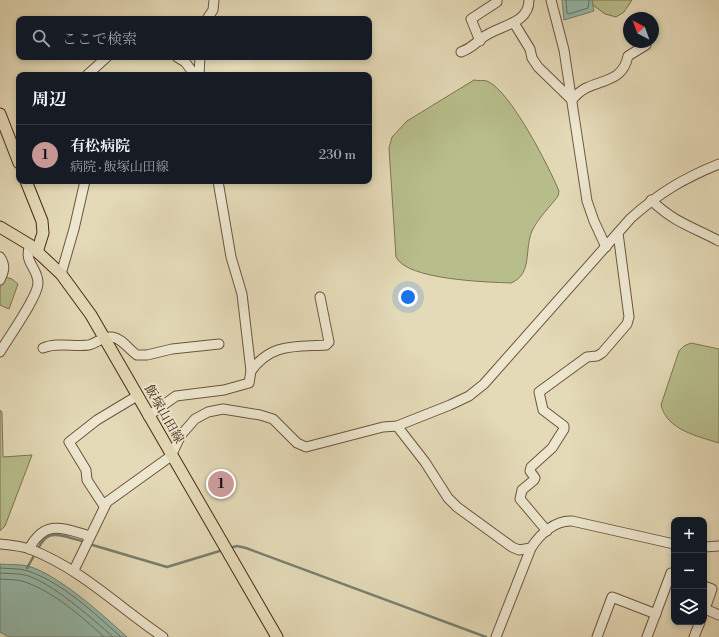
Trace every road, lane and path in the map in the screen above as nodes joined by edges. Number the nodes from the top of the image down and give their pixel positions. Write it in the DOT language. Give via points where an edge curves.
graph roads {
  1 [pos="214,0"];
  2 [pos="497,0"];
  3 [pos="529,0"];
  4 [pos="551,0"];
  5 [pos="209,16"];
  6 [pos="514,22"];
  7 [pos="480,41"];
  8 [pos="641,48"];
  9 [pos="461,52"];
  10 [pos="104,60"];
  11 [pos="182,60"];
  12 [pos="200,60"];
  13 [pos="90,72"];
  14 [pos="192,72"];
  15 [pos="199,72"];
  16 [pos="572,100"];
  17 [pos="0,114"];
  18 [pos="16,155"];
  19 [pos="719,164"];
  20 [pos="27,184"];
  21 [pos="84,184"];
  22 [pos="219,184"];
  23 [pos="651,200"];
  24 [pos="0,227"];
  25 [pos="618,233"];
  26 [pos="719,241"];
  27 [pos="606,247"];
  28 [pos="33,248"];
  29 [pos="0,257"];
  30 [pos="61,274"];
  31 [pos="0,280"];
  32 [pos="320,297"];
  33 [pos="104,338"];
  34 [pos="219,344"];
  35 [pos="43,348"];
  36 [pos="0,352"];
  37 [pos="251,372"];
  38 [pos="137,396"];
  39 [pos="148,416"];
  40 [pos="397,426"];
  41 [pos="171,456"];
  42 [pos="104,506"];
  43 [pos="547,531"];
  44 [pos="88,540"];
  45 [pos="671,543"];
  46 [pos="0,544"];
  47 [pos="719,546"];
  48 [pos="707,547"];
  49 [pos="531,548"];
  50 [pos="29,549"];
  51 [pos="74,570"];
  52 [pos="671,573"];
  53 [pos="707,588"];
  54 [pos="707,602"];
  55 [pos="707,611"];
  56 [pos="656,614"];
  57 [pos="719,615"];
  58 [pos="699,625"];
  59 [pos="163,637"];
  60 [pos="278,637"];
  61 [pos="496,637"];
  62 [pos="597,637"];
  63 [pos="647,637"];
  64 [pos="694,637"];
  1 -- 5 [label="street" via="213,10"];
  2 -- 7 [label="street" via="491,7 471,19"];
  3 -- 6 [label="street" via="526,11"];
  4 -- 16 [label="street" via="564,50"];
  6 -- 7 [label="street"];
  6 -- 16 [label="street" via="538,67"];
  7 -- 9 [label="street"];
  8 -- 16 [label="street" via="628,56 622,72 586,88"];
  10 -- 13 [label="street"];
  11 -- 14 [label="street"];
  12 -- 15 [label="street"];
  16 -- 27 [label="street" via="588,201"];
  17 -- 18 [label="main road"];
  19 -- 23 [label="street" via="675,184"];
  20 -- 28 [label="main road" via="42,221 43,233"];
  21 -- 30 [label="street"];
  22 -- 37 [label="street" via="231,257 242,294"];
  23 -- 25 [label="street"];
  23 -- 26 [label="street" via="680,223"];
  24 -- 28 [label="main road, 飯塚山田線"];
  25 -- 27 [label="street"];
  25 -- 43 [label="street" via="628,308 627,324 602,353 586,357 539,392 543,410 564,426 564,429 552,448 531,467 530,471 535,478 522,490 520,499"];
  27 -- 40 [label="street" via="484,384 450,405"];
  28 -- 30 [label="main road, 飯塚山田線"];
  28 -- 36 [label="street" via="27,253 28,261 35,272 37,287"];
  29 -- 31 [label="street" via="4,264"];
  30 -- 33 [label="main road, 飯塚山田線" via="91,315"];
  32 -- 37 [label="street" via="329,342 326,345 292,347 269,353"];
  33 -- 34 [label="street" via="112,337 121,341 137,355"];
  33 -- 35 [label="street" via="91,344 50,345"];
  33 -- 38 [label="main road, 飯塚山田線"];
  37 -- 39 [label="street" via="249,383 224,390 180,394"];
  38 -- 39 [label="main road, 飯塚山田線"];
  38 -- 42 [label="street" via="97,420 69,442 86,470 87,480"];
  39 -- 41 [label="main road, 飯塚山田線"];
  40 -- 41 [label="street" via="383,427 306,447 297,443 273,419 223,409 208,412 195,419 181,435"];
  40 -- 49 [label="street" via="457,507 512,547 519,550"];
  41 -- 42 [label="street" via="110,498"];
  41 -- 60 [label="main road, 飯塚山田線"];
  42 -- 44 [label="street"];
  43 -- 45 [label="street" via="564,520"];
  43 -- 49 [label="street"];
  44 -- 50 [label="street" via="59,528 50,529 36,537"];
  44 -- 51 [label="street"];
  46 -- 50 [label="street"];
  47 -- 48 [label="street"];
  49 -- 61 [label="street"];
  50 -- 51 [label="street"];
  51 -- 59 [label="street"];
  52 -- 56 [label="street"];
  53 -- 54 [label="street" via="712,590"];
  55 -- 57 [label="street"];
  56 -- 62 [label="street" via="612,597"];
  56 -- 63 [label="street"];
  58 -- 64 [label="street"];
}
